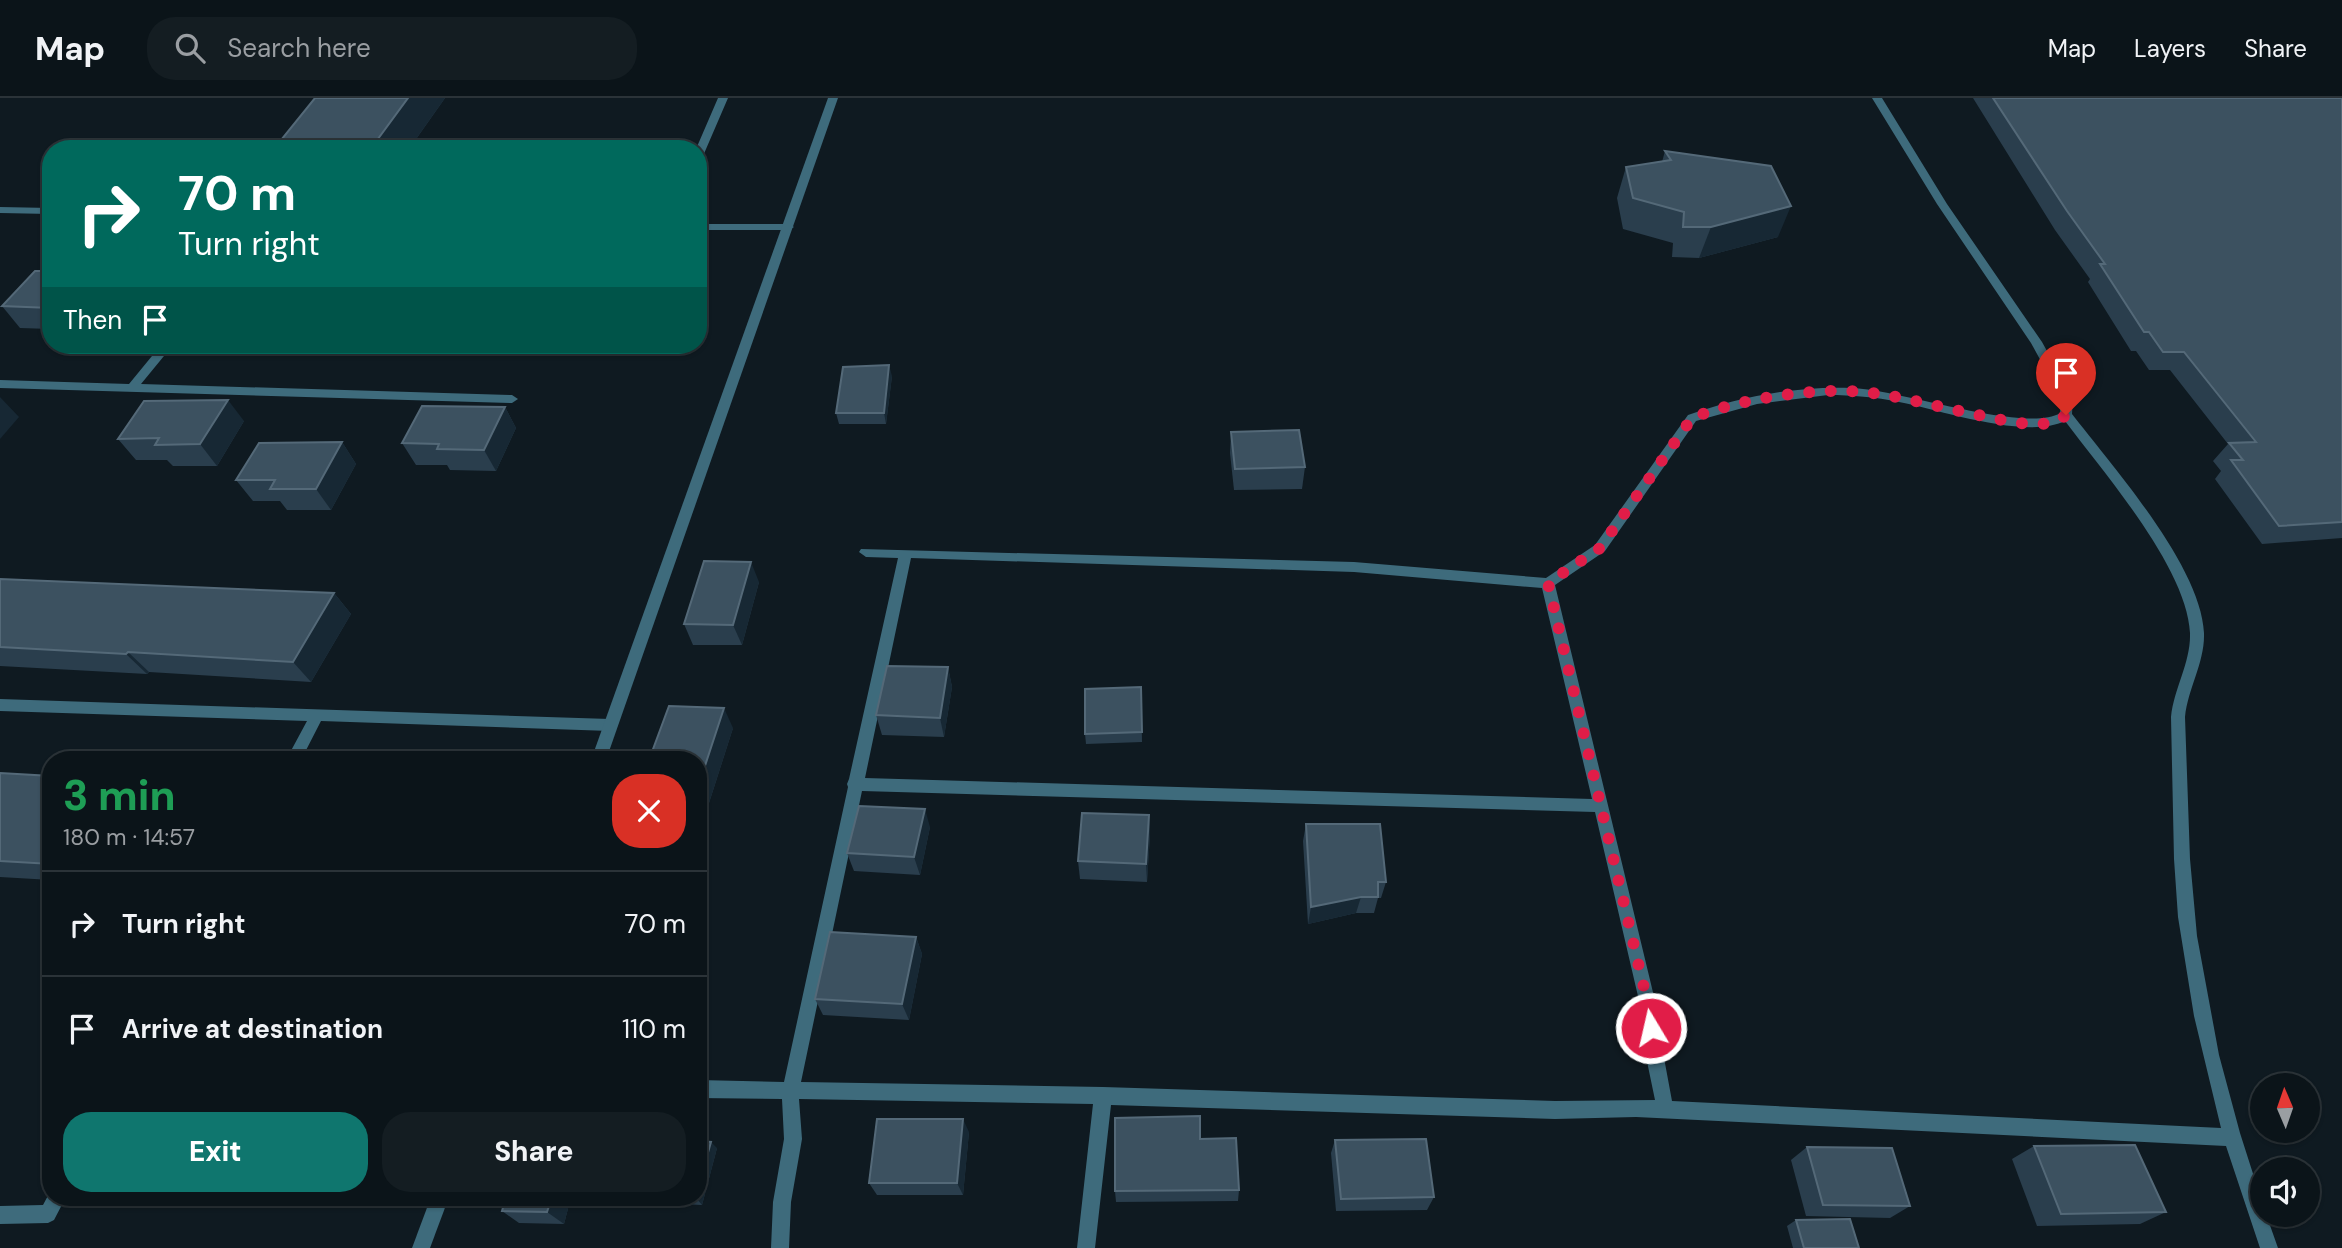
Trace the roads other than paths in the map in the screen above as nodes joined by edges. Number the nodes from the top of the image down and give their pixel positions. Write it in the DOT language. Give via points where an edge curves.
graph roads {
  1 [pos="723,98"];
  2 [pos="833,98"];
  3 [pos="1877,98"];
  4 [pos="705,140"];
  5 [pos="0,210"];
  6 [pos="42,211"];
  7 [pos="707,227"];
  8 [pos="789,227"];
  9 [pos="160,354"];
  10 [pos="0,384"];
  11 [pos="132,388"];
  12 [pos="512,399"];
  13 [pos="2066,415"];
  14 [pos="866,552"];
  15 [pos="905,554"];
  16 [pos="1548,583"];
  17 [pos="0,705"];
  18 [pos="317,716"];
  19 [pos="610,725"];
  20 [pos="298,751"];
  21 [pos="601,751"];
  22 [pos="855,784"];
  23 [pos="1601,806"];
  24 [pos="707,1089"];
  25 [pos="790,1092"];
  26 [pos="1103,1096"];
  27 [pos="1665,1109"];
  28 [pos="2231,1137"];
  29 [pos="52,1206"];
  30 [pos="437,1206"];
  31 [pos="0,1215"];
  32 [pos="421,1248"];
  33 [pos="779,1248"];
  34 [pos="1086,1248"];
  35 [pos="2269,1248"];
  1 -- 4 [label="street"];
  2 -- 8 [label="street"];
  3 -- 13 [label="street" via="2036,342 2067,398"];
  5 -- 6 [label="street"];
  7 -- 8 [label="street"];
  8 -- 19 [label="street"];
  9 -- 11 [label="street"];
  10 -- 11 [label="street"];
  11 -- 12 [label="street"];
  13 -- 16 [label="street" via="2045,424 2019,422 1871,393 1759,398 1716,408 1692,418 1600,548"];
  13 -- 28 [label="street" via="2160,541 2196,623 2195,653 2179,709 2188,933 2208,1045"];
  14 -- 15 [label="street"];
  15 -- 16 [label="street" via="1354,567"];
  15 -- 22 [label="street"];
  16 -- 23 [label="street"];
  17 -- 18 [label="street"];
  18 -- 19 [label="street"];
  18 -- 20 [label="street"];
  19 -- 21 [label="street"];
  22 -- 23 [label="street"];
  22 -- 25 [label="street"];
  23 -- 27 [label="street" via="1649,1009"];
  24 -- 25 [label="street"];
  25 -- 26 [label="street"];
  25 -- 33 [label="street" via="793,1139"];
  26 -- 27 [label="street" via="1555,1110"];
  26 -- 34 [label="street"];
  27 -- 28 [label="street"];
  28 -- 35 [label="street"];
  29 -- 31 [label="street" via="48,1214"];
  30 -- 32 [label="street"];
}
